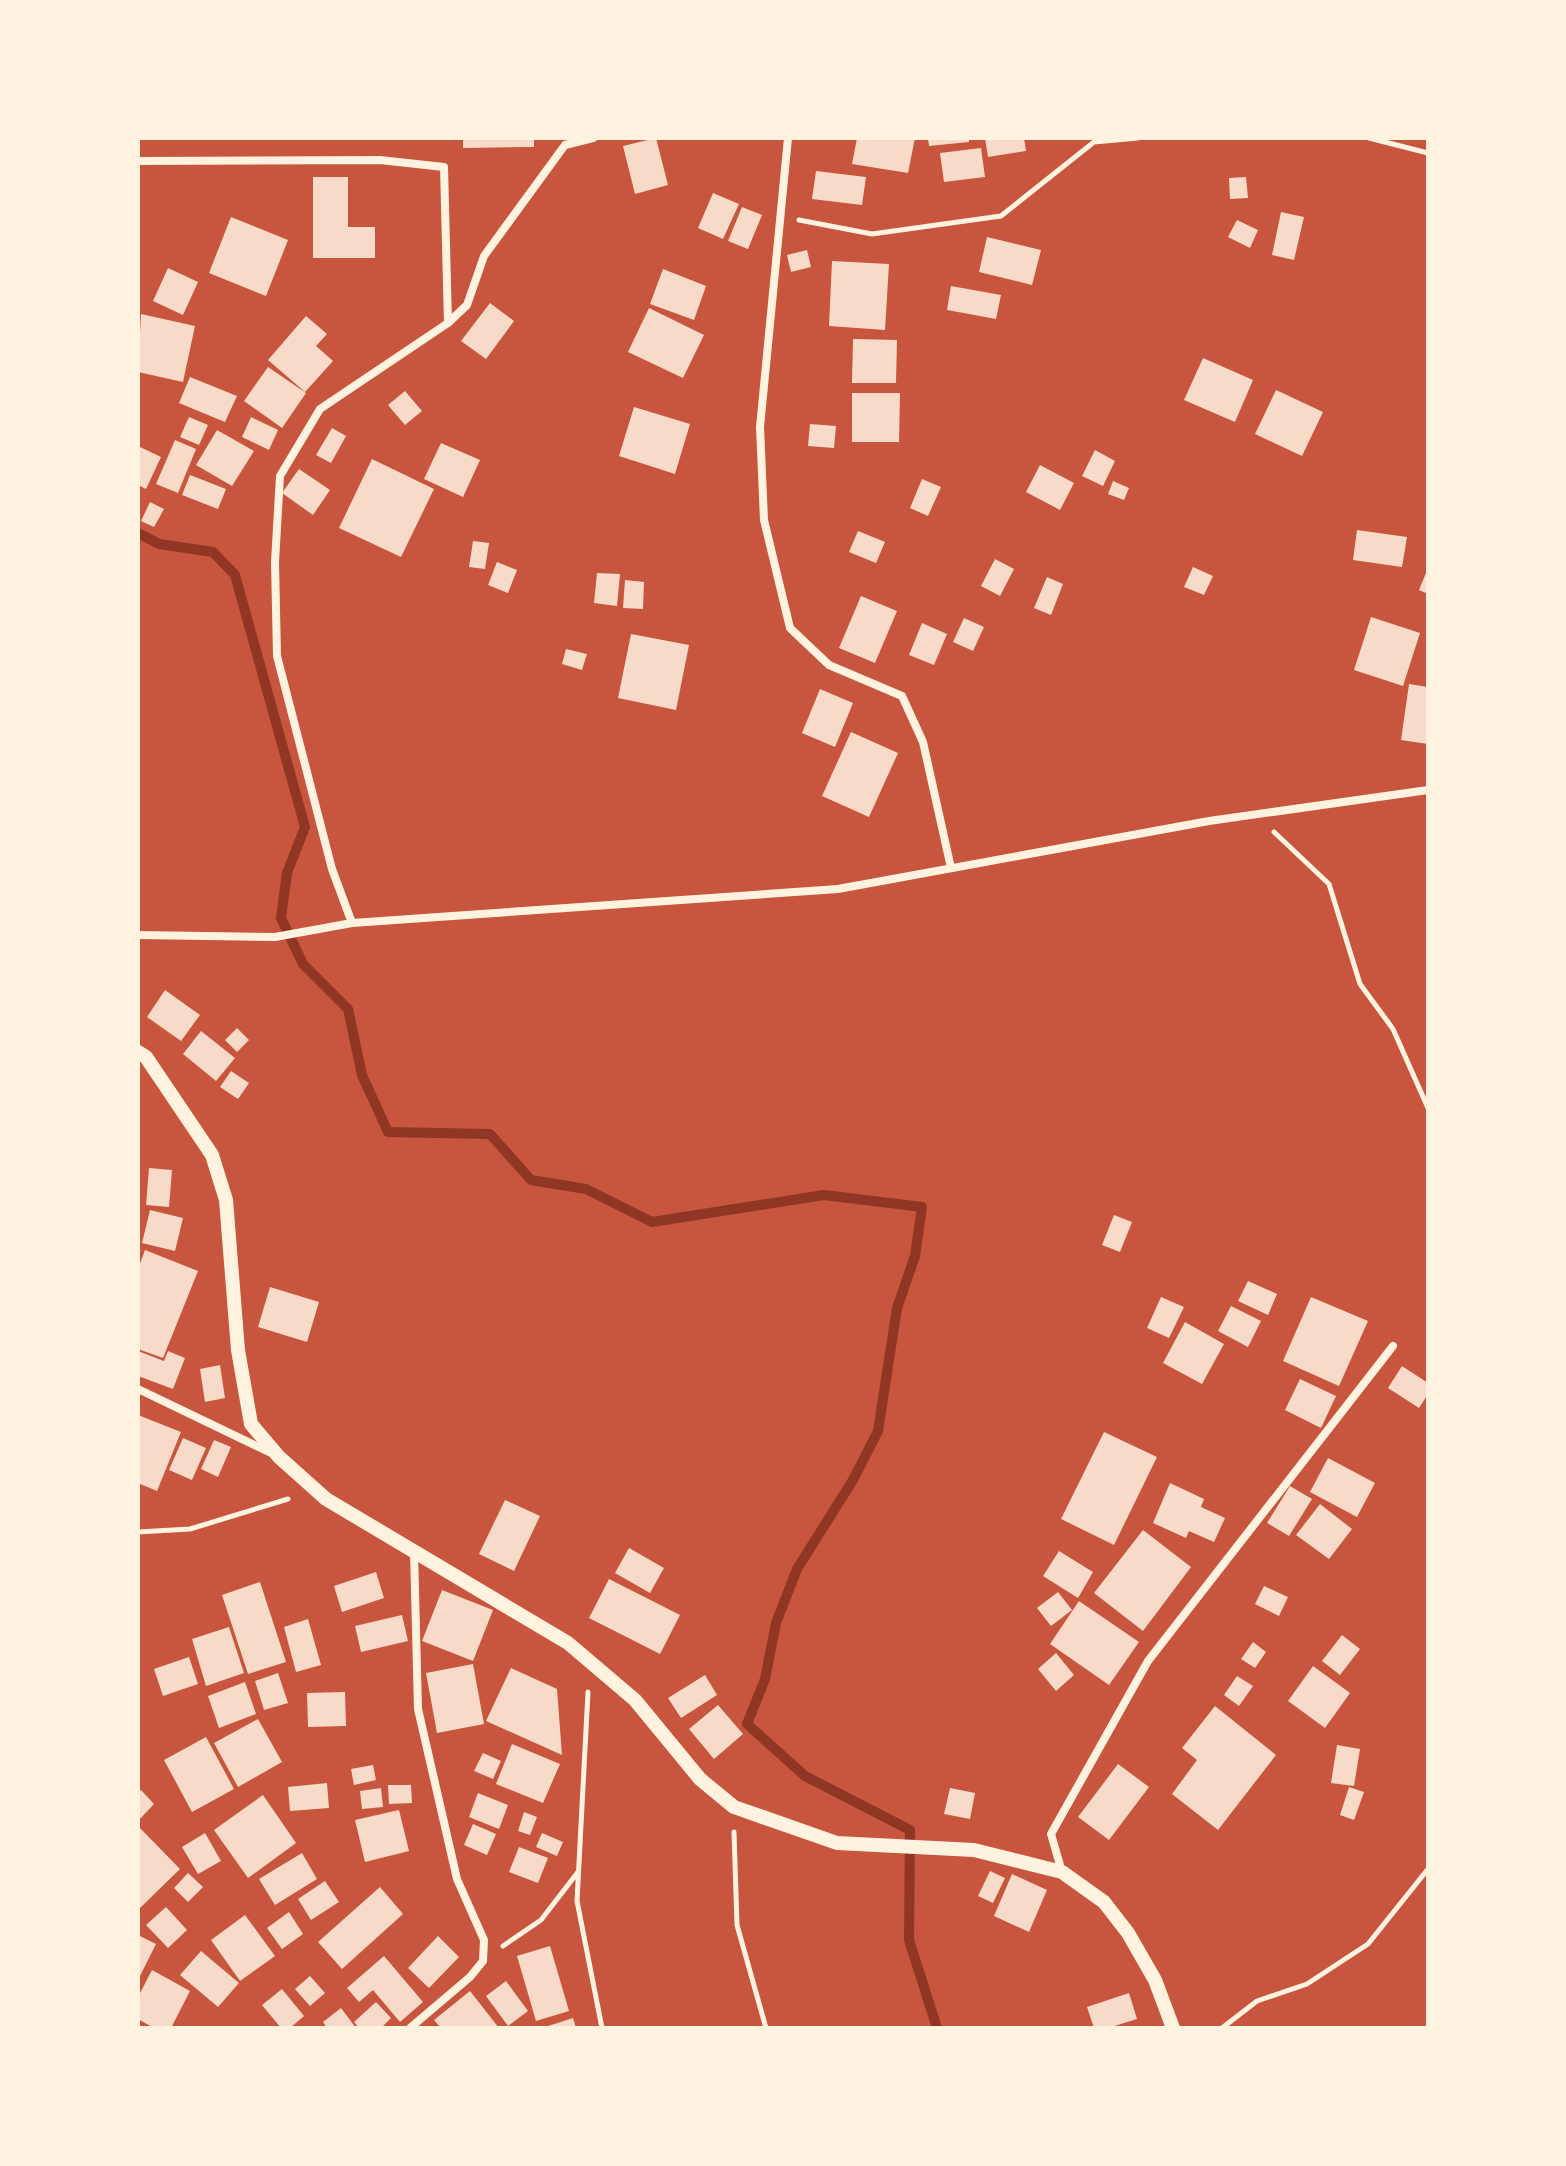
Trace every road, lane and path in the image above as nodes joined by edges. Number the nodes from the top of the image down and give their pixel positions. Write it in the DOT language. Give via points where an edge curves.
graph roads {
  1 [pos="593,138"];
  2 [pos="788,138"];
  3 [pos="1138,138"];
  4 [pos="1369,138"];
  5 [pos="1428,153"];
  6 [pos="138,161"];
  7 [pos="778,217"];
  8 [pos="448,323"];
  9 [pos="1428,790"];
  10 [pos="1256,815"];
  11 [pos="951,868"];
  12 [pos="352,923"];
  13 [pos="138,935"];
  14 [pos="138,1052"];
  15 [pos="1428,1108"];
  16 [pos="1393,1346"];
  17 [pos="138,1389"];
  18 [pos="279,1457"];
  19 [pos="316,1490"];
  20 [pos="138,1532"];
  21 [pos="414,1551"];
  22 [pos="589,1661"];
  23 [pos="734,1807"];
  24 [pos="1428,1869"];
  25 [pos="579,1872"];
  26 [pos="1062,1872"];
  27 [pos="483,1961"];
  28 [pos="410,2028"];
  29 [pos="602,2028"];
  30 [pos="766,2028"];
  31 [pos="1173,2028"];
  32 [pos="1222,2028"];
  1 -- 8 [label="street" via="565,145 484,256 467,305"];
  2 -- 7 [label="street"];
  3 -- 7 [label="path" via="1094,142 1001,216 872,234"];
  4 -- 5 [label="path"];
  6 -- 8 [label="street" via="380,160 444,167"];
  7 -- 11 [label="street" via="760,427 764,520 790,628 829,665 902,696 923,742"];
  8 -- 12 [label="street" via="320,409 280,476 277,656 332,869"];
  9 -- 10 [label="street"];
  10 -- 11 [label="street"];
  10 -- 15 [label="path" via="1329,884 1360,984 1393,1029"];
  11 -- 12 [label="street" via="838,889"];
  12 -- 13 [label="street" via="275,937"];
  14 -- 18 [label="street" via="212,1155 226,1200 238,1350 251,1424"];
  16 -- 26 [label="street" via="1148,1661 1051,1834"];
  17 -- 18 [label="street"];
  18 -- 19 [label="street"];
  19 -- 20 [label="path" via="190,1529"];
  19 -- 21 [label="street"];
  21 -- 22 [label="street" via="568,1643"];
  21 -- 27 [label="street" via="418,1709 457,1879 484,1940"];
  22 -- 23 [label="street" via="635,1700 700,1779"];
  22 -- 25 [label="path"];
  23 -- 26 [label="street" via="837,1843 974,1850"];
  23 -- 30 [label="path" via="737,1925"];
  24 -- 32 [label="path" via="1368,1944 1307,1984 1257,2001"];
  25 -- 27 [label="path" via="541,1920"];
  25 -- 29 [label="path" via="577,1901"];
  26 -- 31 [label="street" via="1104,1902 1128,1933 1155,1980"];
  27 -- 28 [label="street"];
}
